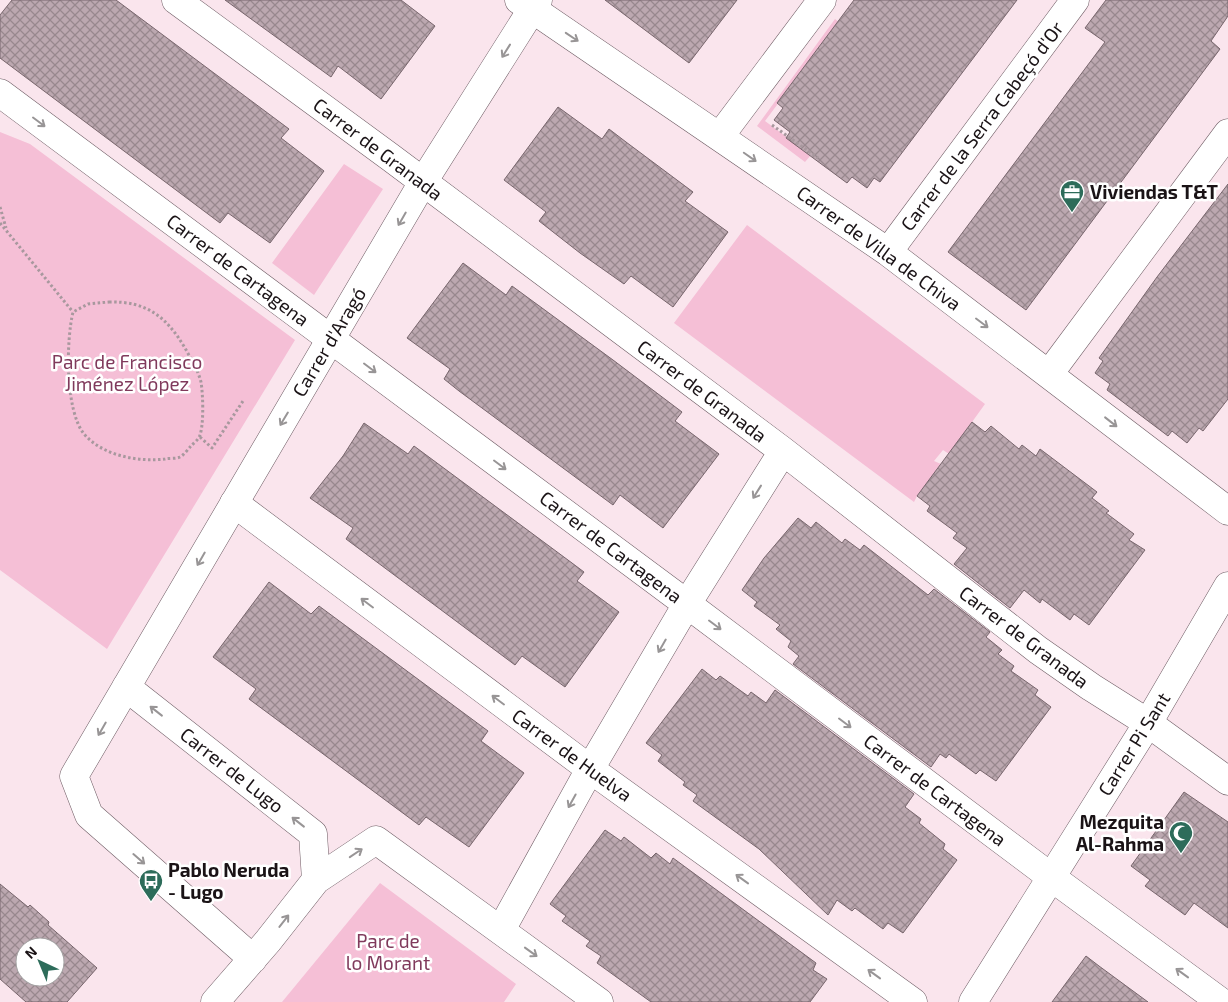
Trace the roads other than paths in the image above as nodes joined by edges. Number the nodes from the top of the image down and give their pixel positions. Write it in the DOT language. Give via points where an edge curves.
graph roads {
  1 [pos="176,0"];
  2 [pos="822,0"];
  3 [pos="1075,0"];
  4 [pos="530,3"];
  5 [pos="0,93"];
  6 [pos="1228,133"];
  7 [pos="720,136"];
  8 [pos="423,182"];
  9 [pos="888,252"];
  10 [pos="331,339"];
  11 [pos="1049,374"];
  12 [pos="783,451"];
  13 [pos="234,503"];
  14 [pos="1228,511"];
  15 [pos="1228,586"];
  16 [pos="687,604"];
  17 [pos="126,687"];
  18 [pos="1148,723"];
  19 [pos="590,769"];
  20 [pos="1228,782"];
  21 [pos="1051,877"];
  22 [pos="316,880"];
  23 [pos="501,930"];
  24 [pos="253,959"];
  25 [pos="215,1002"];
  26 [pos="599,1002"];
  27 [pos="914,1002"];
  28 [pos="973,1002"];
  29 [pos="1221,1002"];
  1 -- 8 [label="street, Carrer de Granada"];
  2 -- 7 [label="street"];
  3 -- 9 [label="street, Carrer de la Serra Cabeçó d'Or"];
  4 -- 7 [label="street, Carrer de Villa de Chiva, one-way"];
  4 -- 8 [label="street, Carrer d'Aragó, one-way"];
  5 -- 10 [label="street, Carrer de Cartagena, one-way"];
  6 -- 11 [label="street"];
  7 -- 9 [label="street, Carrer de Villa de Chiva, one-way"];
  8 -- 10 [label="street, Carrer d'Aragó, one-way"];
  8 -- 12 [label="street, Carrer de Granada"];
  9 -- 11 [label="street, Carrer de Villa de Chiva, one-way"];
  10 -- 13 [label="street, Carrer d'Aragó, one-way"];
  10 -- 16 [label="street, Carrer de Cartagena, one-way"];
  11 -- 14 [label="street, Carrer de Villa de Chiva, one-way"];
  12 -- 16 [label="street, one-way"];
  12 -- 18 [label="street, Carrer de Granada" via="1038,650"];
  13 -- 17 [label="street, Carrer d'Aragó, one-way"];
  19 -- 13 [label="street, Carrer de Huelva, one-way"];
  15 -- 18 [label="street, Carrer Pi Sant"];
  16 -- 19 [label="street, one-way"];
  16 -- 21 [label="street, Carrer de Cartagena, one-way"];
  22 -- 17 [label="street, Carrer de Lugo, one-way" via="313,834"];
  17 -- 24 [label="street, one-way" via="74,776 89,814"];
  18 -- 20 [label="street, Carrer de Granada"];
  18 -- 21 [label="street, Carrer Pi Sant"];
  19 -- 23 [label="street, one-way"];
  27 -- 19 [label="street, Carrer de Huelva, one-way"];
  21 -- 28 [label="street, Carrer Pi Sant"];
  29 -- 21 [label="street, Carrer de Cartagena, one-way"];
  22 -- 23 [label="street, one-way" via="376,840"];
  24 -- 22 [label="street, one-way"];
  23 -- 26 [label="street, one-way"];
  24 -- 25 [label="street"];
}
